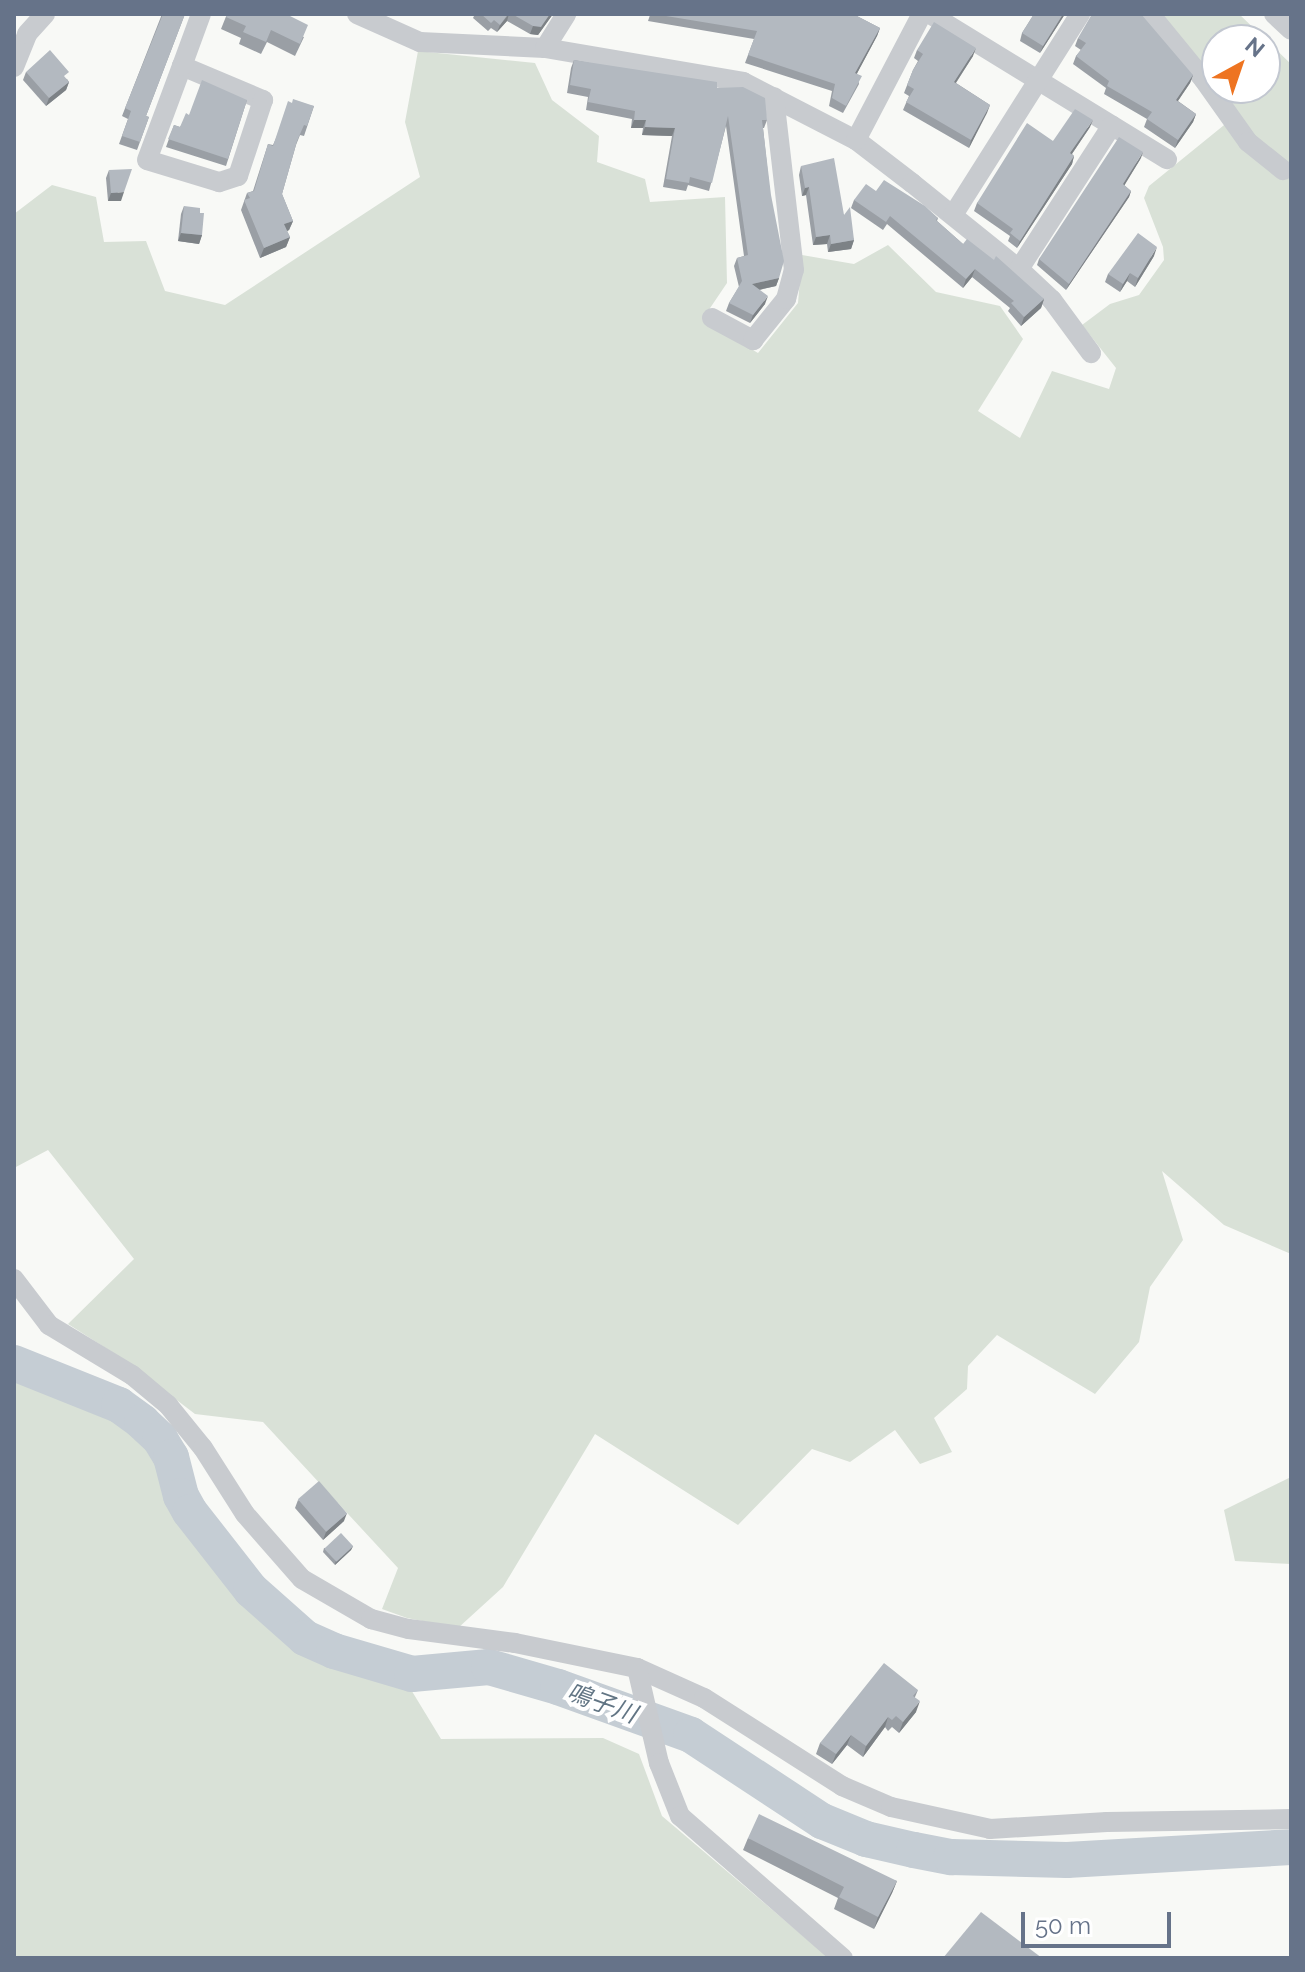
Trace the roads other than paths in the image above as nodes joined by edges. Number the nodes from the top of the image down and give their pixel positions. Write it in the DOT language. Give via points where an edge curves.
graph roads {
  1 [pos="45,14"];
  2 [pos="201,14"];
  3 [pos="357,14"];
  4 [pos="566,14"];
  5 [pos="922,14"];
  6 [pos="930,14"];
  7 [pos="1080,14"];
  8 [pos="1150,14"];
  9 [pos="1274,14"];
  10 [pos="1291,30"];
  11 [pos="545,48"];
  12 [pos="182,66"];
  13 [pos="14,67"];
  14 [pos="1039,79"];
  15 [pos="774,97"];
  16 [pos="1112,125"];
  17 [pos="856,140"];
  18 [pos="1167,159"];
  19 [pos="1283,170"];
  20 [pos="953,215"];
  21 [pos="1019,269"];
  22 [pos="712,318"];
  23 [pos="1091,353"];
  24 [pos="14,1279"];
  25 [pos="637,1668"];
  26 [pos="1291,1819"];
  27 [pos="843,1958"];
  1 -- 13 [label="street" via="27,34"];
  2 -- 12 [label="street"];
  3 -- 11 [label="street" via="420,42"];
  4 -- 11 [label="street"];
  5 -- 17 [label="street"];
  6 -- 14 [label="street"];
  7 -- 14 [label="street"];
  8 -- 19 [label="street" via="1248,142"];
  9 -- 10 [label="street"];
  11 -- 15 [label="street" via="743,82"];
  12 -- 12 [label="street" via="147,160 219,182 238,176 263,100"];
  14 -- 16 [label="street"];
  14 -- 20 [label="street"];
  15 -- 17 [label="street"];
  15 -- 22 [label="street" via="794,270 786,299 753,340"];
  16 -- 18 [label="street"];
  16 -- 21 [label="street"];
  17 -- 20 [label="street"];
  20 -- 21 [label="street"];
  21 -- 23 [label="street" via="1052,300"];
  24 -- 25 [label="street" via="49,1325 132,1375 168,1405 279,1556 326,1595 371,1619 409,1629 515,1643"];
  25 -- 26 [label="street" via="690,1690 842,1786 891,1807 990,1829"];
  25 -- 27 [label="street" via="659,1763 680,1816"];
}
